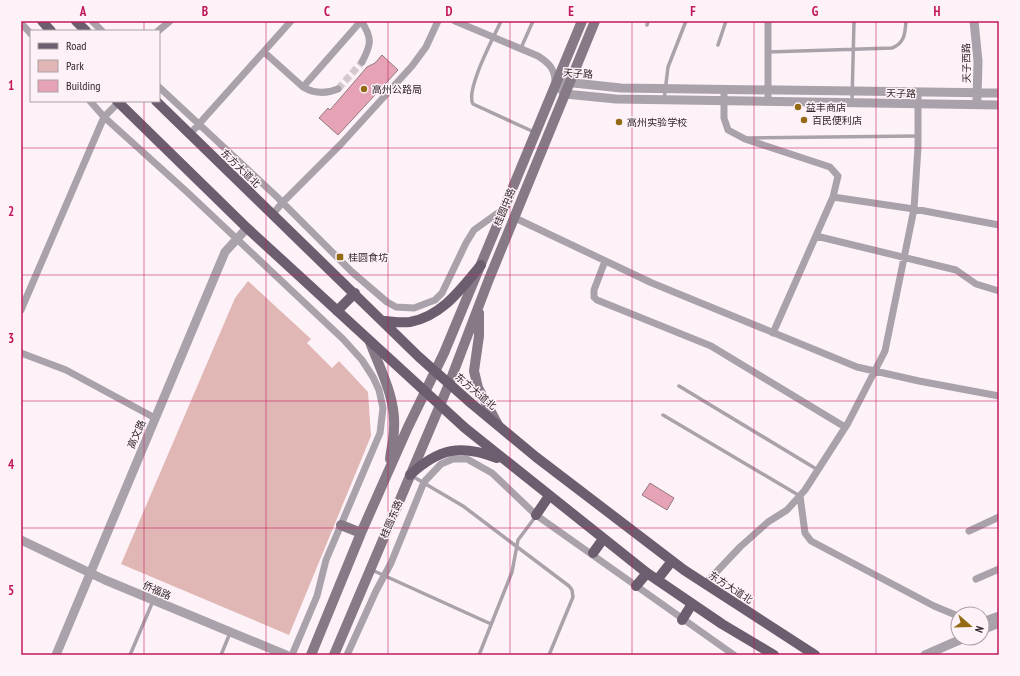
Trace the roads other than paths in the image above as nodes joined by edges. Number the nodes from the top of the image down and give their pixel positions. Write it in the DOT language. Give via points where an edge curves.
graph roads {
  1 [pos="42,21"];
  2 [pos="76,21"];
  3 [pos="92,21"];
  4 [pos="170,21"];
  5 [pos="291,21"];
  6 [pos="361,21"];
  7 [pos="438,21"];
  8 [pos="455,21"];
  9 [pos="501,21"];
  10 [pos="533,21"];
  11 [pos="582,21"];
  12 [pos="595,21"];
  13 [pos="686,21"];
  14 [pos="726,21"];
  15 [pos="768,21"];
  16 [pos="854,21"];
  17 [pos="906,21"];
  18 [pos="974,21"];
  19 [pos="21,23"];
  20 [pos="50,30"];
  21 [pos="85,30"];
  22 [pos="101,30"];
  23 [pos="159,30"];
  24 [pos="30,33"];
  25 [pos="494,37"];
  26 [pos="718,45"];
  27 [pos="521,48"];
  28 [pos="853,49"];
  29 [pos="264,52"];
  30 [pos="768,52"];
  31 [pos="362,62"];
  32 [pos="570,83"];
  33 [pos="556,84"];
  34 [pos="303,87"];
  35 [pos="160,88"];
  36 [pos="338,89"];
  37 [pos="664,89"];
  38 [pos="724,89"];
  39 [pos="768,90"];
  40 [pos="852,91"];
  41 [pos="918,92"];
  42 [pos="977,93"];
  43 [pos="565,94"];
  44 [pos="999,94"];
  45 [pos="664,100"];
  46 [pos="724,101"];
  47 [pos="91,102"];
  48 [pos="118,102"];
  49 [pos="157,102"];
  50 [pos="768,102"];
  51 [pos="852,103"];
  52 [pos="918,104"];
  53 [pos="977,105"];
  54 [pos="999,106"];
  55 [pos="104,117"];
  56 [pos="198,125"];
  57 [pos="535,132"];
  58 [pos="190,134"];
  59 [pos="918,136"];
  60 [pos="745,139"];
  61 [pos="833,197"];
  62 [pos="282,203"];
  63 [pos="914,209"];
  64 [pos="502,210"];
  65 [pos="272,215"];
  66 [pos="515,218"];
  67 [pos="999,225"];
  68 [pos="247,228"];
  69 [pos="816,236"];
  70 [pos="236,238"];
  71 [pos="904,258"];
  72 [pos="605,261"];
  73 [pos="481,265"];
  74 [pos="999,290"];
  75 [pos="355,293"];
  76 [pos="479,305"];
  77 [pos="21,310"];
  78 [pos="337,311"];
  79 [pos="385,321"];
  80 [pos="773,333"];
  81 [pos="370,342"];
  82 [pos="21,353"];
  83 [pos="435,371"];
  84 [pos="876,372"];
  85 [pos="449,384"];
  86 [pos="679,386"];
  87 [pos="425,392"];
  88 [pos="999,396"];
  89 [pos="439,405"];
  90 [pos="663,415"];
  91 [pos="155,418"];
  92 [pos="499,426"];
  93 [pos="845,427"];
  94 [pos="504,460"];
  95 [pos="818,470"];
  96 [pos="387,473"];
  97 [pos="410,474"];
  98 [pos="424,482"];
  99 [pos="549,496"];
  100 [pos="800,496"];
  101 [pos="536,515"];
  102 [pos="999,518"];
  103 [pos="341,525"];
  104 [pos="969,530"];
  105 [pos="360,533"];
  106 [pos="603,539"];
  107 [pos="21,540"];
  108 [pos="516,546"];
  109 [pos="593,553"];
  110 [pos="672,561"];
  111 [pos="370,569"];
  112 [pos="999,569"];
  113 [pos="90,572"];
  114 [pos="647,573"];
  115 [pos="384,576"];
  116 [pos="976,579"];
  117 [pos="657,580"];
  118 [pos="705,584"];
  119 [pos="636,586"];
  120 [pos="153,601"];
  121 [pos="692,604"];
  122 [pos="950,613"];
  123 [pos="682,620"];
  124 [pos="491,624"];
  125 [pos="230,633"];
  126 [pos="950,644"];
  127 [pos="757,651"];
  128 [pos="56,655"];
  129 [pos="130,655"];
  130 [pos="221,655"];
  131 [pos="286,655"];
  132 [pos="292,655"];
  133 [pos="311,655"];
  134 [pos="334,655"];
  135 [pos="347,655"];
  136 [pos="479,655"];
  137 [pos="549,655"];
  138 [pos="734,655"];
  139 [pos="774,655"];
  140 [pos="815,655"];
  141 [pos="925,655"];
  1 -- 20 [label="main road"];
  2 -- 21 [label="main road"];
  3 -- 22 [label="street"];
  4 -- 23 [label="street"];
  5 -- 29 [label="street"];
  6 -- 31 [label="street" via="367,30 370,47"];
  6 -- 34 [label="street"];
  7 -- 62 [label="street" via="426,47 412,66 341,144"];
  8 -- 25 [label="street"];
  9 -- 25 [label="lane"];
  10 -- 27 [label="lane"];
  11 -- 33 [label="main road, 桂圆中路"];
  12 -- 32 [label="main road, 桂圆中路"];
  13 -- 37 [label="lane" via="668,67"];
  14 -- 26 [label="lane"];
  15 -- 30 [label="street"];
  16 -- 28 [label="lane"];
  17 -- 28 [label="lane" via="904,40 899,45 892,48"];
  18 -- 42 [label="street, 天子西路" via="978,62"];
  19 -- 24 [label="street"];
  25 -- 27 [label="street"];
  25 -- 57 [label="lane" via="472,89 471,100 473,104"];
  27 -- 33 [label="street" via="548,63 553,69"];
  28 -- 30 [label="lane"];
  28 -- 40 [label="lane"];
  29 -- 34 [label="street"];
  29 -- 56 [label="street"];
  30 -- 39 [label="street"];
  32 -- 33 [label="street, 天子路"];
  32 -- 37 [label="street, 天子路"];
  32 -- 43 [label="main road, 桂圆中路"];
  33 -- 43 [label="street, 天子路"];
  33 -- 57 [label="main road, 桂圆中路"];
  34 -- 36 [label="street" via="310,92 321,93"];
  35 -- 56 [label="street"];
  37 -- 38 [label="street, 天子路"];
  37 -- 45 [label="lane"];
  38 -- 39 [label="street, 天子路"];
  38 -- 46 [label="street"];
  39 -- 40 [label="street, 天子路"];
  39 -- 50 [label="street"];
  40 -- 41 [label="street, 天子路"];
  40 -- 51 [label="lane"];
  41 -- 42 [label="street, 天子路"];
  41 -- 52 [label="street"];
  42 -- 44 [label="street, 天子路"];
  42 -- 53 [label="street, 天子西路"];
  43 -- 45 [label="street, 天子路"];
  43 -- 66 [label="main road, 桂圆中路"];
  45 -- 46 [label="street, 天子路"];
  46 -- 50 [label="street, 天子路"];
  46 -- 60 [label="street" via="725,125 728,130"];
  47 -- 55 [label="street"];
  48 -- 55 [label="street"];
  48 -- 68 [label="main road"];
  49 -- 58 [label="main road, 东方大道北"];
  50 -- 51 [label="street, 天子路"];
  51 -- 52 [label="street, 天子路"];
  52 -- 53 [label="street, 天子路"];
  52 -- 59 [label="street"];
  53 -- 54 [label="street, 天子路"];
  55 -- 70 [label="street"];
  55 -- 77 [label="street"];
  56 -- 58 [label="street"];
  56 -- 62 [label="street"];
  57 -- 64 [label="main road, 桂圆中路"];
  58 -- 65 [label="main road, 东方大道北"];
  59 -- 60 [label="lane"];
  59 -- 63 [label="street"];
  60 -- 61 [label="street" via="830,167 838,176"];
  61 -- 63 [label="street"];
  61 -- 69 [label="street"];
  62 -- 64 [label="street" via="352,272 387,302 406,309 435,300 442,293 474,230"];
  62 -- 65 [label="street"];
  63 -- 67 [label="street"];
  63 -- 71 [label="street"];
  64 -- 73 [label="main road, 桂圆中路"];
  65 -- 75 [label="main road, 东方大道北"];
  66 -- 72 [label="street"];
  66 -- 76 [label="main road, 桂圆中路"];
  68 -- 70 [label="street, 高文路"];
  68 -- 78 [label="main road"];
  69 -- 71 [label="street"];
  69 -- 80 [label="street"];
  70 -- 91 [label="street, 高文路" via="226,252"];
  70 -- 103 [label="street" via="343,339 362,360 379,390 382,408 380,433"];
  71 -- 74 [label="street" via="956,270 976,284"];
  71 -- 84 [label="street" via="892,326"];
  72 -- 80 [label="street"];
  72 -- 93 [label="street" via="594,290 594,297 597,300 710,346"];
  73 -- 79 [label="main road" via="461,290 443,307 428,316 409,322"];
  73 -- 83 [label="main road, 桂圆中路"];
  75 -- 78 [label="main road"];
  75 -- 79 [label="main road, 东方大道北"];
  76 -- 85 [label="main road, 桂圆中路"];
  76 -- 92 [label="main road" via="479,336 474,371 478,388"];
  78 -- 81 [label="main road"];
  79 -- 83 [label="main road, 东方大道北"];
  80 -- 84 [label="street" via="857,367"];
  81 -- 87 [label="main road"];
  81 -- 96 [label="main road" via="392,405 394,427"];
  82 -- 91 [label="street" via="66,370"];
  83 -- 85 [label="main road, 东方大道北"];
  83 -- 87 [label="main road, 桂圆中路"];
  84 -- 88 [label="street"];
  84 -- 93 [label="street"];
  85 -- 89 [label="main road, 桂圆东路"];
  85 -- 92 [label="main road, 东方大道北"];
  86 -- 95 [label="lane"];
  87 -- 89 [label="main road"];
  87 -- 96 [label="main road"];
  89 -- 94 [label="main road"];
  89 -- 97 [label="main road, 桂圆东路"];
  90 -- 100 [label="lane"];
  91 -- 113 [label="street, 高文路"];
  92 -- 110 [label="main road, 东方大道北"];
  93 -- 95 [label="street"];
  94 -- 97 [label="main road" via="455,449 440,453"];
  94 -- 99 [label="main road"];
  95 -- 100 [label="street"];
  96 -- 105 [label="main road"];
  97 -- 98 [label="lane"];
  97 -- 111 [label="main road, 桂圆东路"];
  98 -- 101 [label="street" via="440,464 453,459 467,459 492,472"];
  98 -- 108 [label="lane" via="463,506"];
  98 -- 115 [label="street"];
  99 -- 101 [label="main road"];
  99 -- 106 [label="main road"];
  100 -- 118 [label="street" via="787,510 768,522 740,547"];
  100 -- 122 [label="street" via="805,533 811,541"];
  101 -- 108 [label="lane"];
  101 -- 109 [label="street"];
  102 -- 104 [label="street"];
  103 -- 105 [label="main road"];
  103 -- 132 [label="street" via="326,560 317,596"];
  105 -- 133 [label="main road"];
  106 -- 109 [label="main road"];
  106 -- 114 [label="main road"];
  107 -- 113 [label="street, 侨福路"];
  108 -- 124 [label="lane" via="517,556 512,572"];
  108 -- 137 [label="lane" via="564,581 573,593"];
  109 -- 119 [label="street"];
  110 -- 117 [label="main road"];
  110 -- 118 [label="main road, 东方大道北"];
  111 -- 115 [label="lane"];
  111 -- 134 [label="main road, 桂圆东路"];
  112 -- 116 [label="street"];
  113 -- 120 [label="street, 侨福路"];
  113 -- 128 [label="street, 高文路"];
  114 -- 117 [label="main road"];
  114 -- 119 [label="main road"];
  115 -- 124 [label="lane"];
  115 -- 135 [label="street"];
  117 -- 121 [label="main road"];
  118 -- 140 [label="main road, 东方大道北"];
  119 -- 123 [label="street"];
  120 -- 125 [label="street, 侨福路"];
  120 -- 129 [label="lane"];
  121 -- 123 [label="main road"];
  121 -- 127 [label="main road"];
  123 -- 138 [label="street"];
  124 -- 136 [label="lane"];
  125 -- 130 [label="lane"];
  125 -- 131 [label="street, 侨福路"];
  126 -- 141 [label="street"];
  127 -- 139 [label="main road"];
}
